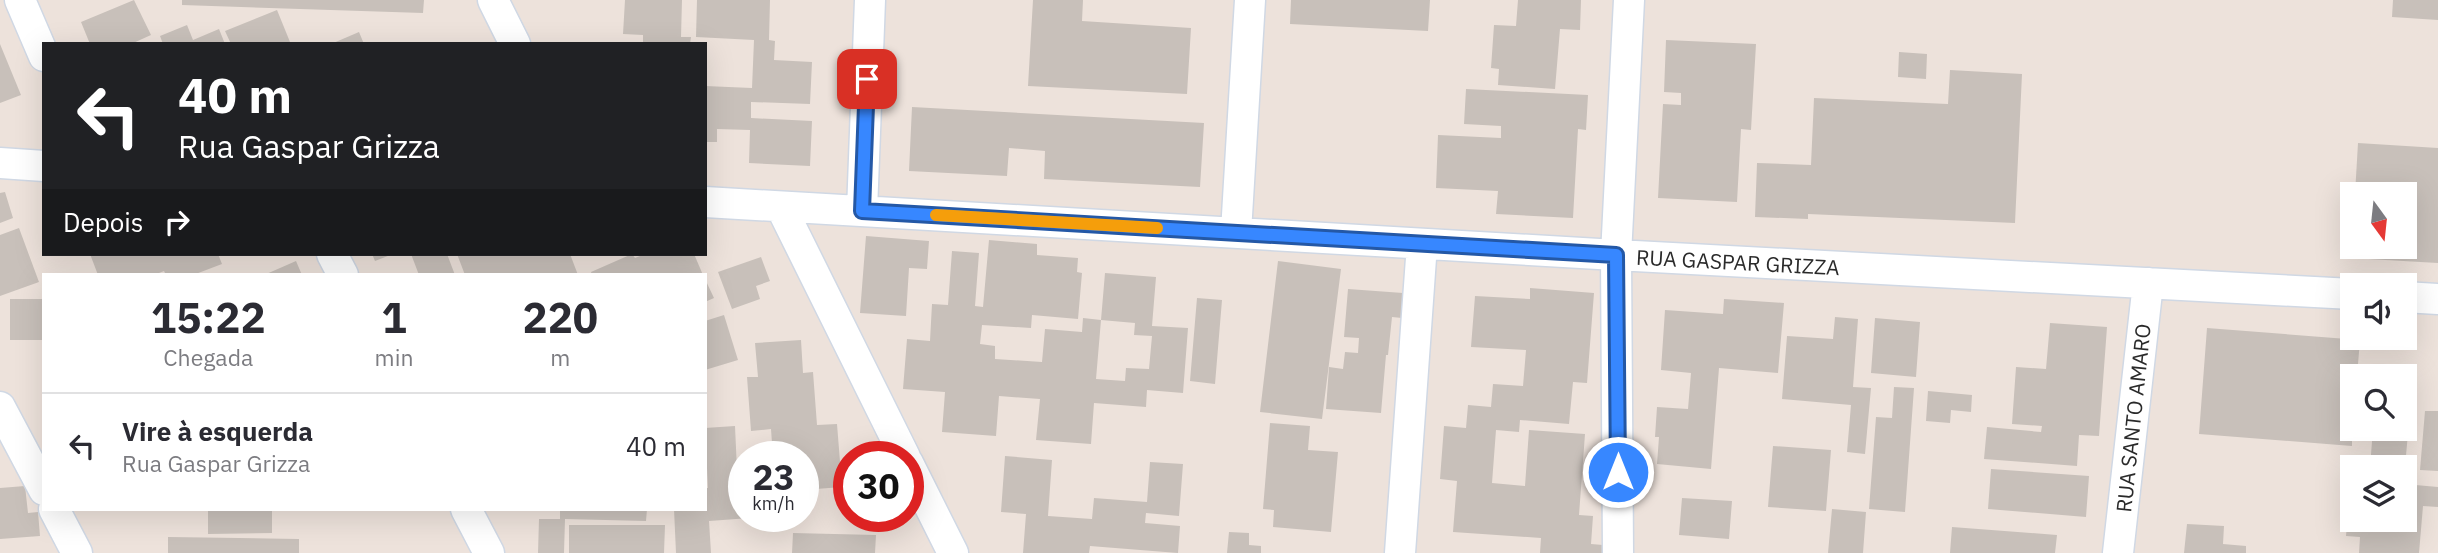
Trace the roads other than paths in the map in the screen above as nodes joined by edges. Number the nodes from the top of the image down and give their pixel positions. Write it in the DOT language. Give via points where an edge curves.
graph roads {
  1 [pos="20,0"];
  2 [pos="493,0"];
  3 [pos="870,0"];
  4 [pos="1250,0"];
  5 [pos="1629,0"];
  6 [pos="514,42"];
  7 [pos="42,51"];
  8 [pos="0,163"];
  9 [pos="42,166"];
  10 [pos="707,202"];
  11 [pos="781,207"];
  12 [pos="862,211"];
  13 [pos="1236,232"];
  14 [pos="1422,244"];
  15 [pos="1616,255"];
  16 [pos="333,256"];
  17 [pos="342,273"];
  18 [pos="2148,283"];
  19 [pos="2340,293"];
  20 [pos="2417,298"];
  21 [pos="2438,299"];
  22 [pos="0,407"];
  23 [pos="897,441"];
  24 [pos="42,486"];
  25 [pos="924,495"];
  26 [pos="55,511"];
  27 [pos="467,511"];
  28 [pos="77,553"];
  29 [pos="489,553"];
  30 [pos="953,553"];
  31 [pos="1401,553"];
  32 [pos="1618,553"];
  33 [pos="2118,553"];
  1 -- 7 [label="street"];
  2 -- 6 [label="street"];
  3 -- 12 [label="street"];
  4 -- 13 [label="street"];
  5 -- 15 [label="street"];
  8 -- 9 [label="street"];
  10 -- 11 [label="street, RUA GASPAR GRIZZA"];
  11 -- 12 [label="street, RUA GASPAR GRIZZA"];
  11 -- 23 [label="street"];
  12 -- 13 [label="street, RUA GASPAR GRIZZA"];
  13 -- 14 [label="street, RUA GASPAR GRIZZA"];
  14 -- 15 [label="street, RUA GASPAR GRIZZA"];
  14 -- 31 [label="street"];
  15 -- 18 [label="street, RUA GASPAR GRIZZA"];
  15 -- 32 [label="street"];
  16 -- 17 [label="street"];
  18 -- 19 [label="street, RUA GASPAR GRIZZA"];
  18 -- 33 [label="street, RUA SANTO AMARO"];
  20 -- 21 [label="street"];
  22 -- 24 [label="street"];
  25 -- 30 [label="street"];
  26 -- 28 [label="street"];
  27 -- 29 [label="street"];
}
